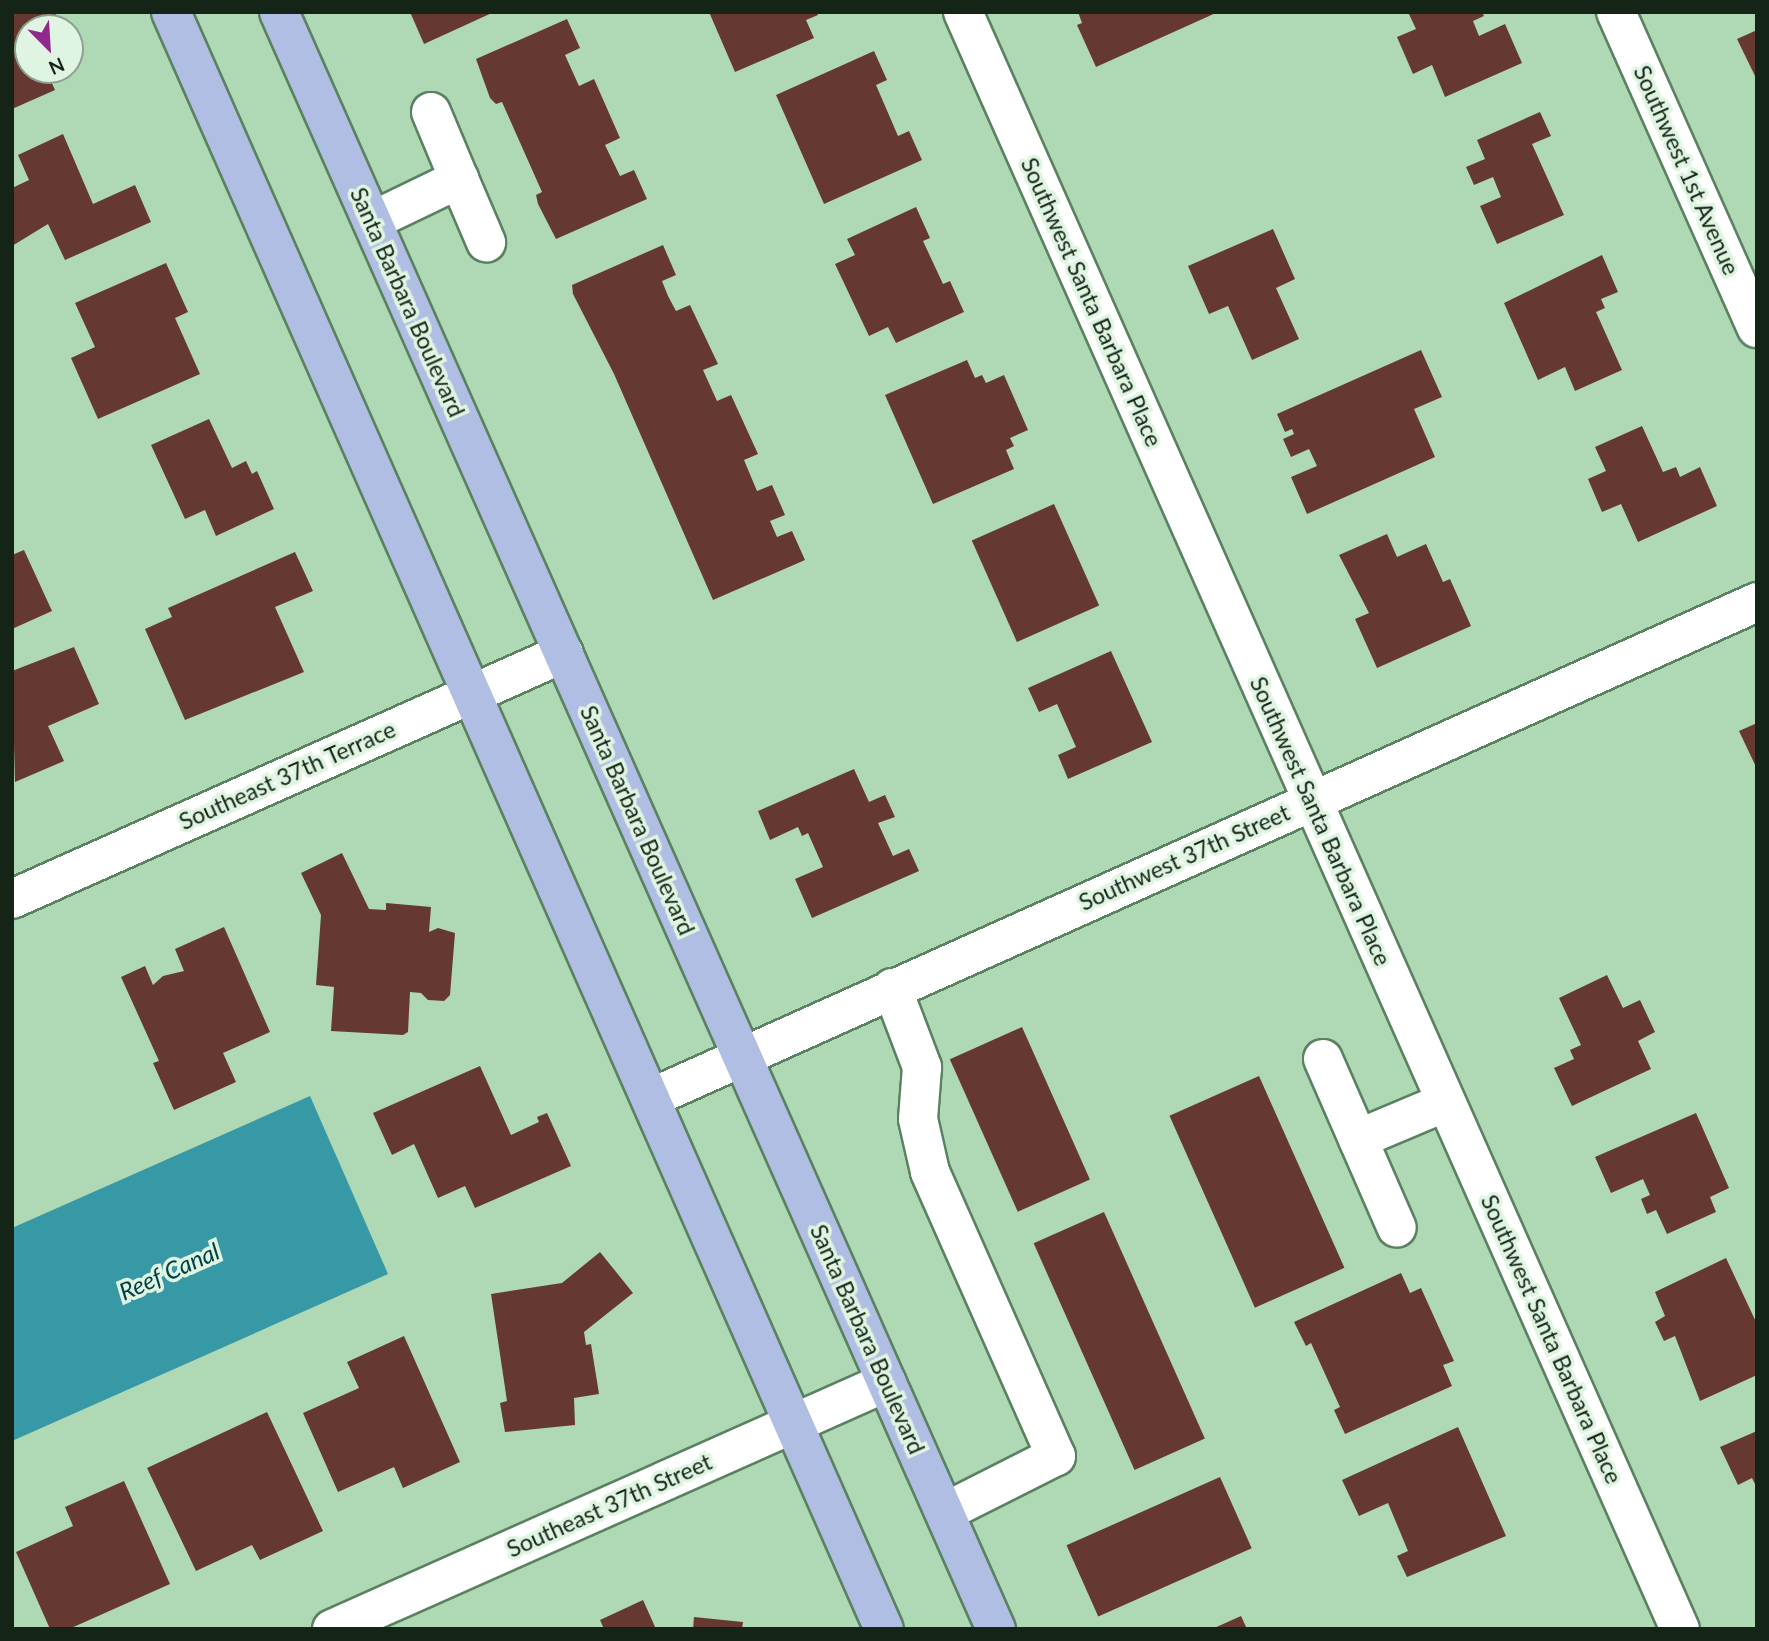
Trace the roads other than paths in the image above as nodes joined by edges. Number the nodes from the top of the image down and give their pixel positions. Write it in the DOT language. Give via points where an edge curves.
graph roads {
  1 [pos="171,12"];
  2 [pos="279,12"];
  3 [pos="963,12"];
  4 [pos="1616,12"];
  5 [pos="431,112"];
  6 [pos="459,178"];
  7 [pos="372,221"];
  8 [pos="486,242"];
  9 [pos="1757,328"];
  10 [pos="1757,602"];
  11 [pos="564,653"];
  12 [pos="472,692"];
  13 [pos="1312,802"];
  14 [pos="12,899"];
  15 [pos="892,988"];
  16 [pos="743,1056"];
  17 [pos="1323,1059"];
  18 [pos="651,1098"];
  19 [pos="1447,1102"];
  20 [pos="1358,1139"];
  21 [pos="1397,1228"];
  22 [pos="887,1382"];
  23 [pos="794,1424"];
  24 [pos="945,1512"];
  25 [pos="332,1629"];
  26 [pos="884,1629"];
  27 [pos="996,1629"];
  28 [pos="1681,1629"];
  1 -- 12 [label="main road"];
  2 -- 7 [label="main road, Santa Barbara Boulevard"];
  3 -- 13 [label="street, Southwest Santa Barbara Place"];
  4 -- 9 [label="street, Southwest 1st Avenue"];
  5 -- 6 [label="street"];
  6 -- 7 [label="street"];
  6 -- 8 [label="street"];
  7 -- 11 [label="main road, Santa Barbara Boulevard"];
  10 -- 13 [label="street, Southwest 37th Street"];
  11 -- 12 [label="street, Southeast 37th Terrace"];
  11 -- 16 [label="main road, Santa Barbara Boulevard"];
  12 -- 14 [label="street, Southeast 37th Terrace"];
  12 -- 18 [label="main road"];
  13 -- 15 [label="street, Southwest 37th Street"];
  13 -- 19 [label="street, Southwest Santa Barbara Place"];
  15 -- 16 [label="street, Southwest 37th Street"];
  15 -- 24 [label="street" via="922,1067 918,1119 930,1172 1056,1456"];
  16 -- 18 [label="street, Southwest 37th Street"];
  16 -- 22 [label="main road, Santa Barbara Boulevard"];
  17 -- 20 [label="street"];
  18 -- 23 [label="main road"];
  19 -- 20 [label="street"];
  19 -- 28 [label="street, Southwest Santa Barbara Place"];
  20 -- 21 [label="street"];
  22 -- 23 [label="street, Southeast 37th Street"];
  22 -- 24 [label="main road, Santa Barbara Boulevard"];
  23 -- 25 [label="street, Southeast 37th Street"];
  23 -- 26 [label="main road"];
  24 -- 27 [label="main road, Santa Barbara Boulevard"];
}
